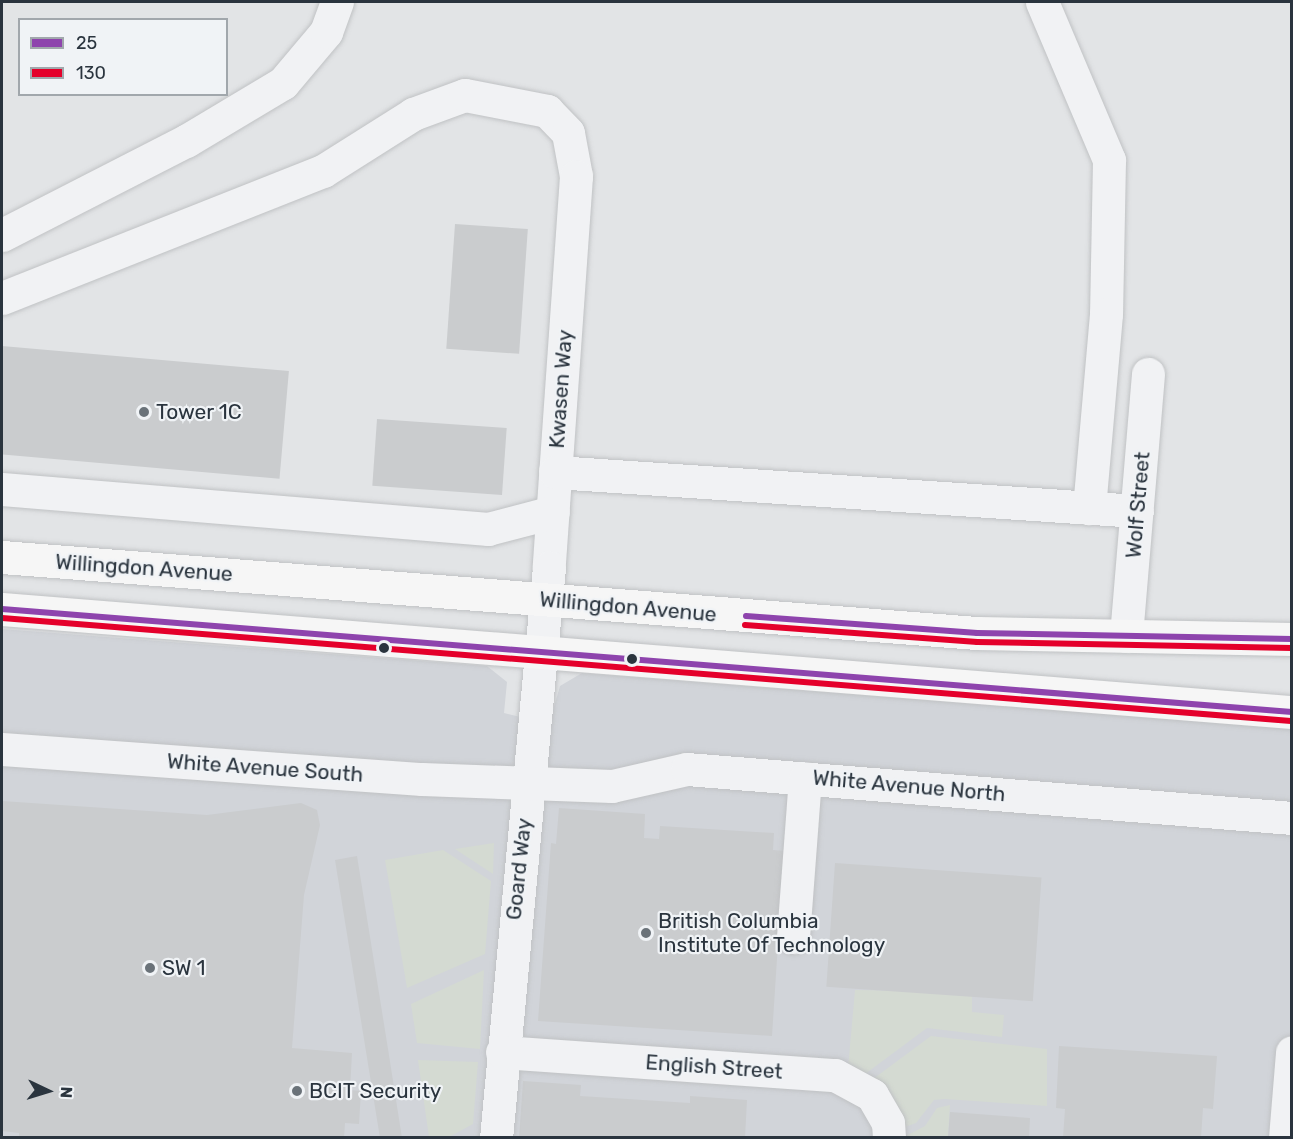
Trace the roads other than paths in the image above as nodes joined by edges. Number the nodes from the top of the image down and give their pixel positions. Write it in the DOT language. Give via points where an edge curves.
graph roads {
  1 [pos="337,2"];
  2 [pos="1042,2"];
  3 [pos="2,235"];
  4 [pos="2,298"];
  5 [pos="1148,374"];
  6 [pos="555,472"];
  7 [pos="2,489"];
  8 [pos="1089,508"];
  9 [pos="1137,511"];
  10 [pos="552,512"];
  11 [pos="2,557"];
  12 [pos="545,601"];
  13 [pos="2,609"];
  14 [pos="1126,636"];
  15 [pos="1292,639"];
  16 [pos="539,651"];
  17 [pos="1292,712"];
  18 [pos="2,749"];
  19 [pos="804,778"];
  20 [pos="528,782"];
  21 [pos="1292,818"];
  22 [pos="793,937"];
  23 [pos="502,1052"];
  24 [pos="1292,1052"];
  25 [pos="496,1137"];
  26 [pos="889,1137"];
  27 [pos="1285,1137"];
  1 -- 3 [label="street" via="326,32 283,84 186,141"];
  2 -- 8 [label="street" via="1109,160 1107,302"];
  4 -- 6 [label="street, Kwasen Way" via="323,171 413,114 465,95 547,111 568,134 576,176"];
  5 -- 9 [label="street, Wolf Street"];
  6 -- 8 [label="street"];
  6 -- 10 [label="street, Kwasen Way"];
  7 -- 10 [label="street" via="488,529"];
  8 -- 9 [label="street"];
  9 -- 14 [label="street, Wolf Street"];
  10 -- 12 [label="street, Kwasen Way"];
  11 -- 12 [label="main road, Willingdon Avenue"];
  12 -- 14 [label="main road, Willingdon Avenue" via="977,633"];
  12 -- 16 [label="street, Goard Way"];
  13 -- 16 [label="main road"];
  14 -- 15 [label="main road, Willingdon Avenue"];
  16 -- 17 [label="main road"];
  16 -- 20 [label="street, Goard Way"];
  18 -- 20 [label="street, White Avenue South"];
  19 -- 20 [label="street, White Avenue North" via="687,769 612,786"];
  19 -- 21 [label="street, White Avenue North"];
  19 -- 22 [label="street"];
  20 -- 23 [label="street, Goard Way"];
  23 -- 25 [label="street, Goard Way"];
  23 -- 26 [label="street, English Street" via="835,1075 872,1095 888,1123"];
  24 -- 27 [label="street"];
}
